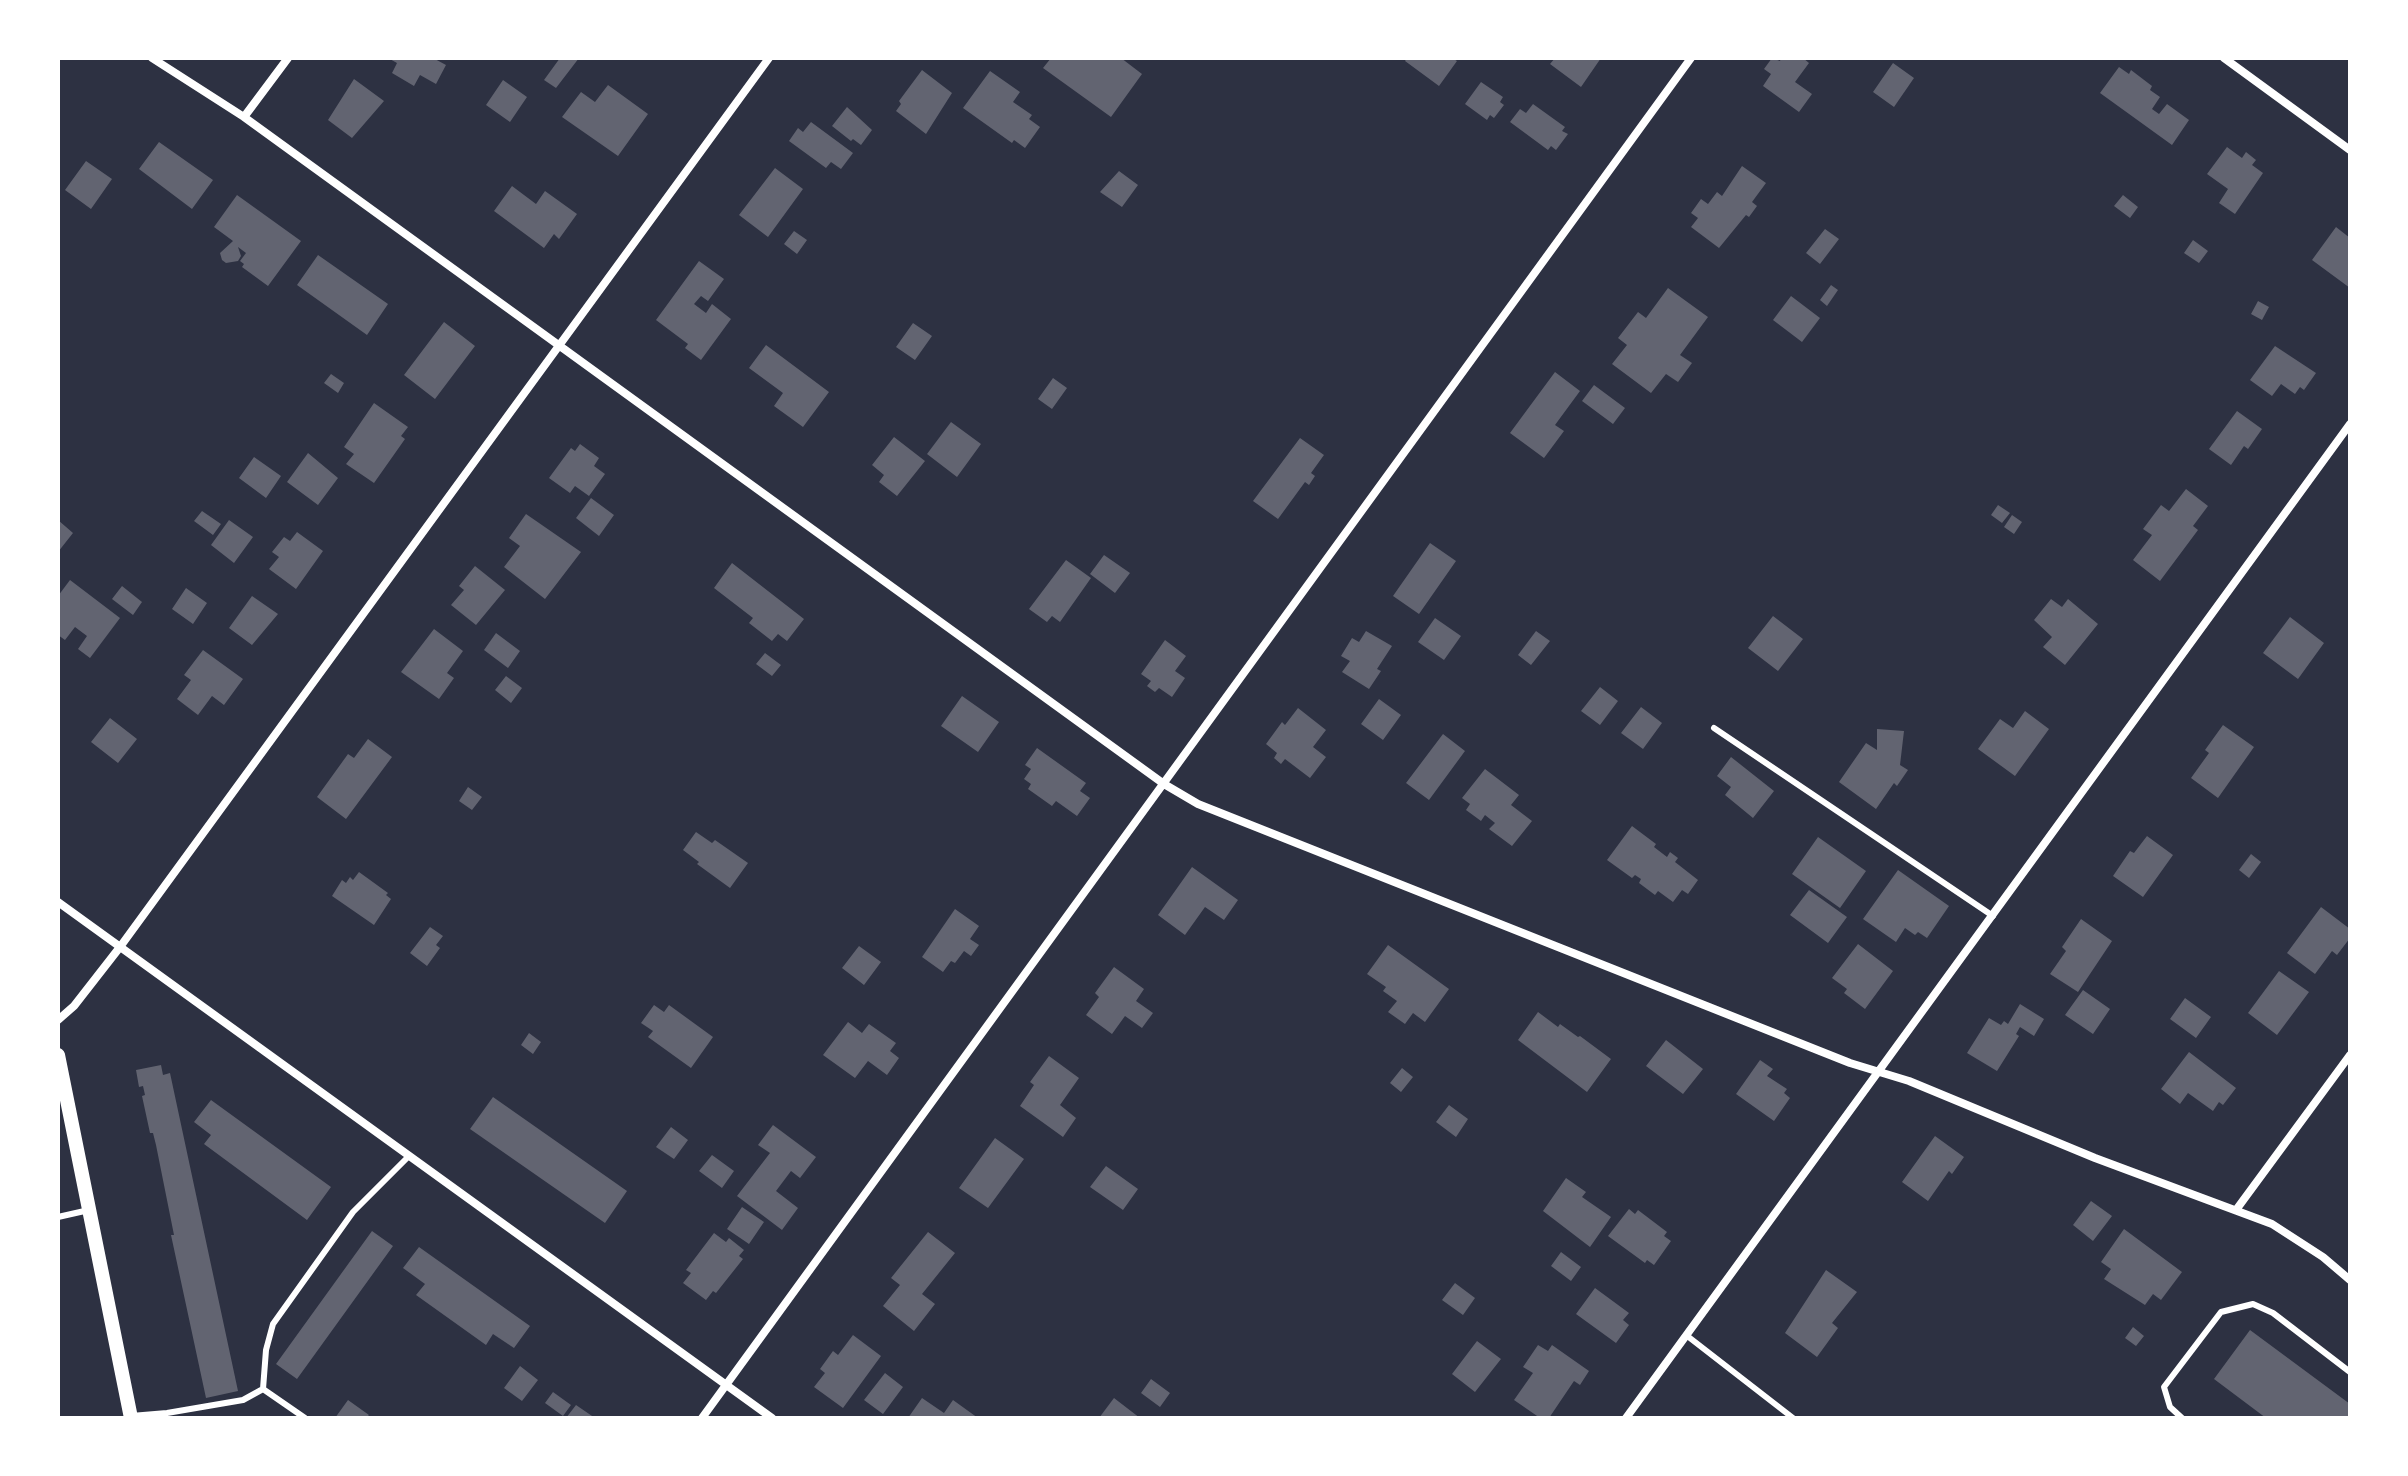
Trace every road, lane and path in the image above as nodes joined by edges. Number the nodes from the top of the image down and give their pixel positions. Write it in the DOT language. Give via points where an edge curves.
graph roads {
  1 [pos="152,58"];
  2 [pos="288,58"];
  3 [pos="769,58"];
  4 [pos="1691,58"];
  5 [pos="2224,58"];
  6 [pos="244,117"];
  7 [pos="2350,150"];
  8 [pos="559,346"];
  9 [pos="2350,424"];
  10 [pos="1714,728"];
  11 [pos="1164,784"];
  12 [pos="58,902"];
  13 [pos="1993,916"];
  14 [pos="120,947"];
  15 [pos="58,1020"];
  16 [pos="58,1055"];
  17 [pos="2350,1055"];
  18 [pos="1880,1072"];
  19 [pos="409,1156"];
  20 [pos="89,1210"];
  21 [pos="2236,1210"];
  22 [pos="58,1217"];
  23 [pos="2350,1280"];
  24 [pos="1686,1335"];
  25 [pos="2350,1372"];
  26 [pos="726,1385"];
  27 [pos="263,1389"];
  28 [pos="131,1417"];
  29 [pos="305,1418"];
  30 [pos="702,1418"];
  31 [pos="772,1418"];
  32 [pos="1626,1418"];
  33 [pos="1793,1418"];
  34 [pos="2182,1418"];
  1 -- 6 [label="street"];
  2 -- 6 [label="street"];
  3 -- 8 [label="street"];
  4 -- 11 [label="street"];
  5 -- 7 [label="street"];
  6 -- 8 [label="street"];
  8 -- 11 [label="street"];
  8 -- 14 [label="street"];
  9 -- 13 [label="street"];
  10 -- 13 [label="lane"];
  11 -- 18 [label="street" via="1198,804"];
  11 -- 26 [label="street"];
  12 -- 14 [label="street"];
  13 -- 18 [label="street"];
  14 -- 15 [label="street"];
  14 -- 19 [label="street"];
  16 -- 20 [label="street"];
  17 -- 21 [label="street"];
  18 -- 21 [label="street"];
  18 -- 24 [label="street"];
  19 -- 26 [label="street"];
  19 -- 27 [label="lane" via="353,1212 273,1324"];
  20 -- 22 [label="lane"];
  20 -- 28 [label="street"];
  21 -- 23 [label="street" via="2287,1232"];
  24 -- 32 [label="street"];
  24 -- 33 [label="lane"];
  25 -- 34 [label="lane" via="2273,1313 2253,1304 2221,1312 2164,1387 2170,1407"];
  26 -- 30 [label="street"];
  26 -- 31 [label="street"];
  27 -- 28 [label="lane" via="243,1400"];
  27 -- 29 [label="lane"];
}
